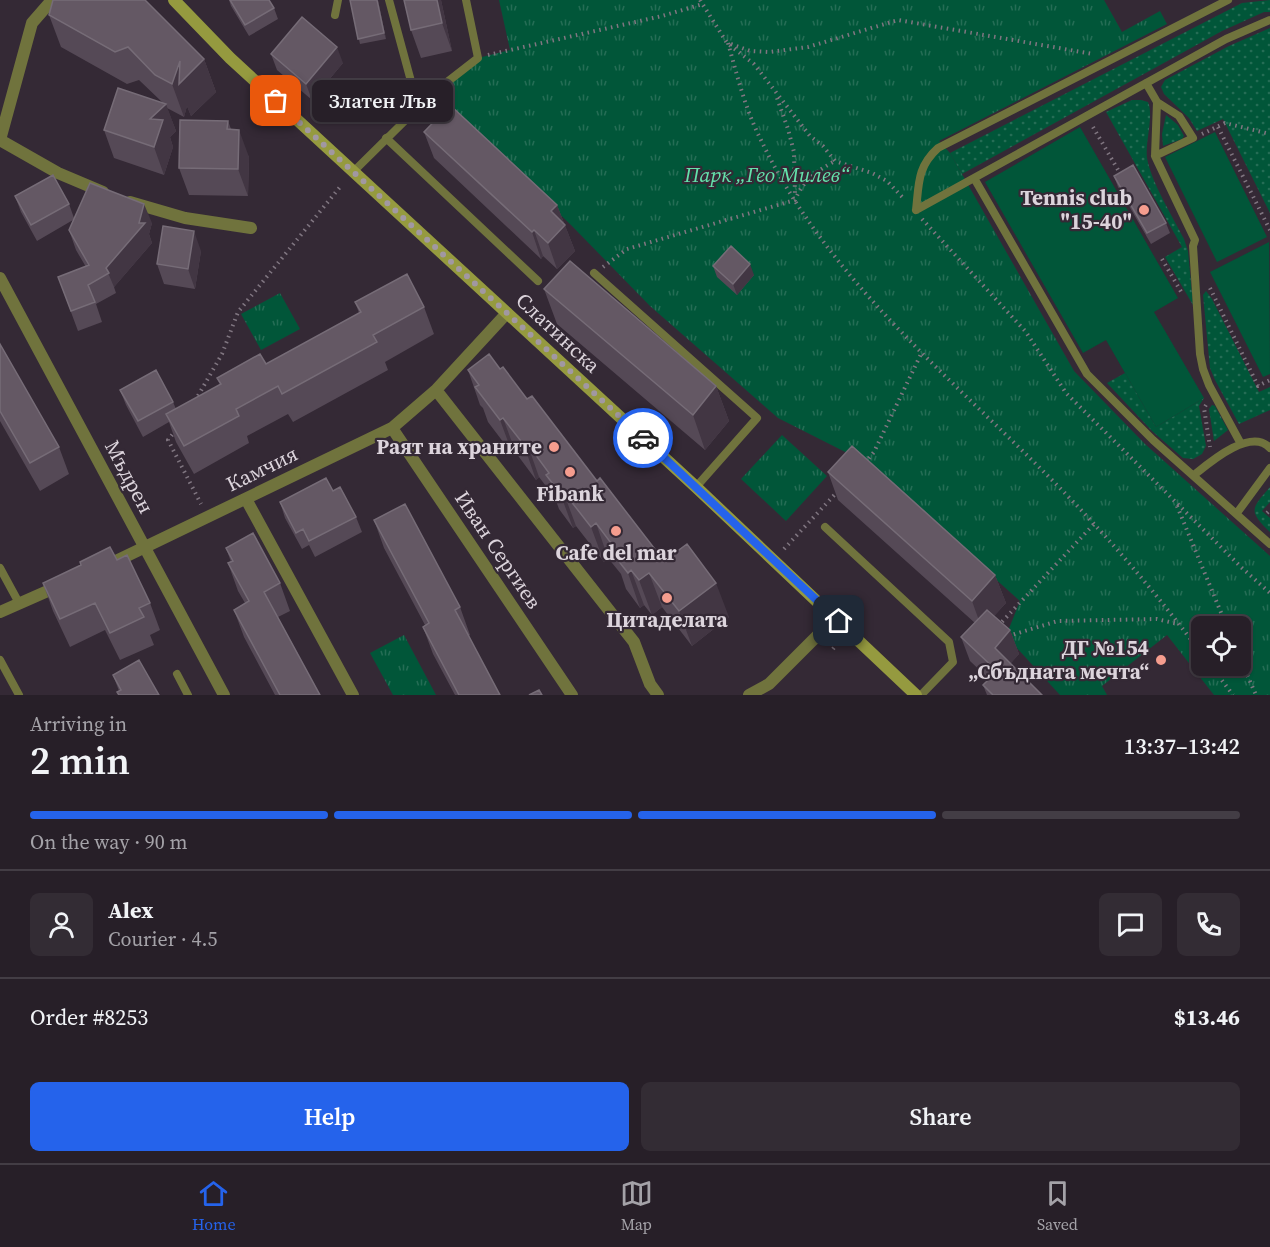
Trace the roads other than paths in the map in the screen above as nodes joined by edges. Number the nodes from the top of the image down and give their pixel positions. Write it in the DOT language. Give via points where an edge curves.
graph roads {
  1 [pos="52,0"];
  2 [pos="174,0"];
  3 [pos="338,0"];
  4 [pos="388,0"];
  5 [pos="466,0"];
  6 [pos="1228,0"];
  7 [pos="335,15"];
  8 [pos="1270,20"];
  9 [pos="1146,82"];
  10 [pos="1157,102"];
  11 [pos="418,106"];
  12 [pos="386,138"];
  13 [pos="0,140"];
  14 [pos="1155,156"];
  15 [pos="353,172"];
  16 [pos="974,178"];
  17 [pos="251,228"];
  18 [pos="594,273"];
  19 [pos="0,278"];
  20 [pos="538,281"];
  21 [pos="507,313"];
  22 [pos="436,390"];
  23 [pos="392,428"];
  24 [pos="1241,444"];
  25 [pos="1270,448"];
  26 [pos="1270,468"];
  27 [pos="1194,475"];
  28 [pos="696,487"];
  29 [pos="246,499"];
  30 [pos="1237,513"];
  31 [pos="825,527"];
  32 [pos="1270,544"];
  33 [pos="145,548"];
  34 [pos="103,567"];
  35 [pos="0,568"];
  36 [pos="72,580"];
  37 [pos="19,603"];
  38 [pos="0,612"];
  39 [pos="835,618"];
  40 [pos="0,660"];
  41 [pos="177,674"];
  42 [pos="19,695"];
  43 [pos="188,695"];
  44 [pos="224,695"];
  45 [pos="353,695"];
  46 [pos="572,695"];
  47 [pos="658,695"];
  48 [pos="749,695"];
  49 [pos="919,695"];
  1 -- 13 [label="street" via="32,23"];
  2 -- 15 [label="street, Слатинска" via="230,58"];
  3 -- 7 [label="lane"];
  4 -- 11 [label="lane"];
  5 -- 11 [label="lane" via="478,58"];
  6 -- 16 [label="lane" via="938,148 920,170 916,210"];
  8 -- 9 [label="lane"];
  9 -- 10 [label="lane"];
  9 -- 16 [label="lane"];
  10 -- 14 [label="lane"];
  10 -- 14 [label="lane" via="1179,116 1193,138"];
  11 -- 12 [label="lane"];
  12 -- 15 [label="lane"];
  12 -- 20 [label="lane"];
  13 -- 17 [label="street" via="58,173 120,200 185,218"];
  14 -- 24 [label="lane" via="1195,240 1203,369"];
  15 -- 21 [label="street, Слатинска"];
  16 -- 27 [label="lane" via="1087,374"];
  18 -- 28 [label="lane" via="757,418"];
  19 -- 33 [label="street, Мъдрен"];
  21 -- 22 [label="street, Камчия"];
  21 -- 28 [label="street, Слатинска"];
  22 -- 23 [label="street, Камчия"];
  22 -- 47 [label="street" via="634,642"];
  23 -- 29 [label="street, Камчия"];
  23 -- 46 [label="street, Иван Сергиев"];
  24 -- 25 [label="lane" via="1253,441"];
  24 -- 27 [label="lane"];
  26 -- 30 [label="lane"];
  27 -- 30 [label="lane"];
  28 -- 39 [label="street, Слатинска"];
  29 -- 33 [label="street, Камчия"];
  29 -- 45 [label="street"];
  30 -- 32 [label="lane"];
  31 -- 49 [label="lane" via="949,642 953,662"];
  33 -- 34 [label="street, Камчия"];
  33 -- 44 [label="street, Мъдрен"];
  35 -- 37 [label="lane"];
  36 -- 37 [label="street"];
  37 -- 38 [label="street"];
  39 -- 48 [label="street" via="769,684"];
  39 -- 49 [label="street, Слатинска"];
  40 -- 42 [label="lane"];
  41 -- 43 [label="lane"];
}
